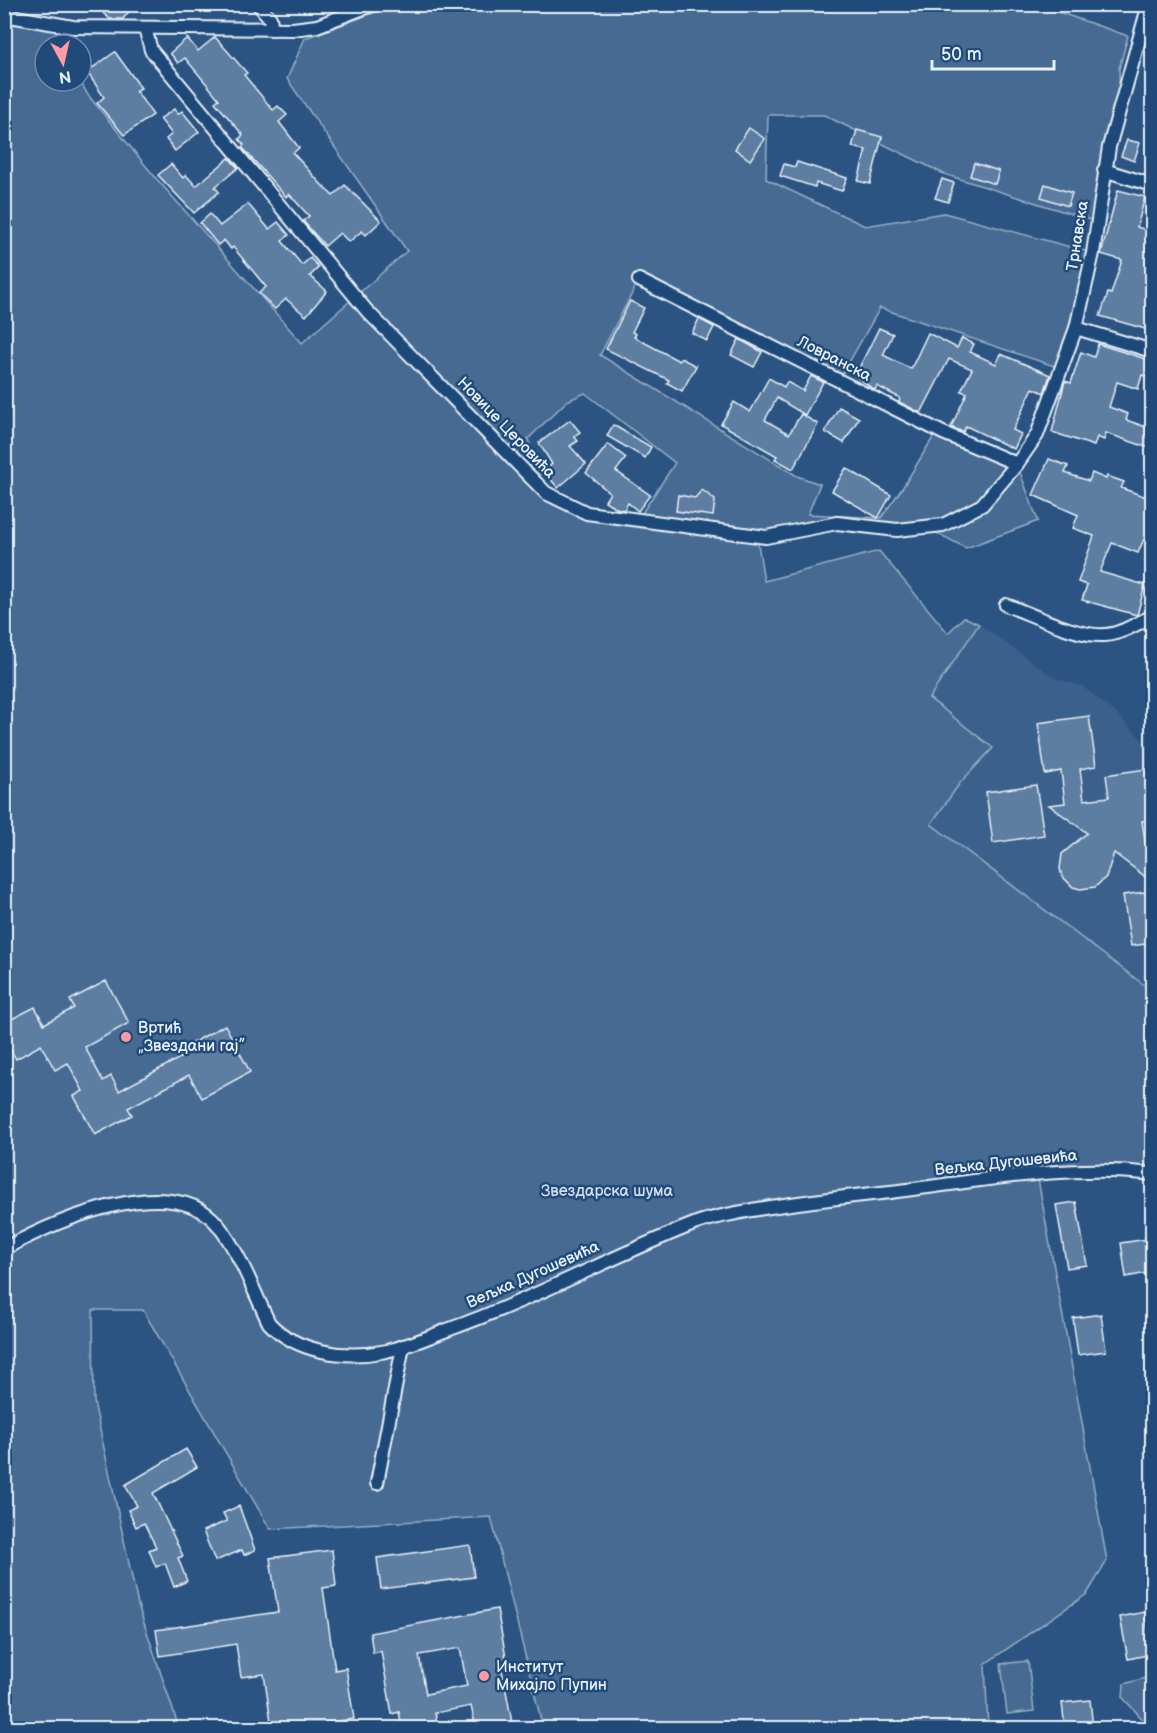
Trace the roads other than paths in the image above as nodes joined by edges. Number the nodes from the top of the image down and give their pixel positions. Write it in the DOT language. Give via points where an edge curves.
graph roads {
  1 [pos="258,4"];
  2 [pos="374,4"];
  3 [pos="1149,4"];
  4 [pos="4,15"];
  5 [pos="145,28"];
  6 [pos="272,29"];
  7 [pos="1104,170"];
  8 [pos="1152,185"];
  9 [pos="639,280"];
  10 [pos="1076,328"];
  11 [pos="1152,351"];
  12 [pos="1017,464"];
  13 [pos="1006,605"];
  14 [pos="1152,616"];
  15 [pos="1152,1173"];
  16 [pos="4,1249"];
  17 [pos="403,1346"];
  18 [pos="377,1483"];
  1 -- 6 [label="street" via="270,18"];
  2 -- 6 [label="street" via="316,26"];
  3 -- 7 [label="street, Трнавска"];
  4 -- 5 [label="street" via="60,26"];
  5 -- 6 [label="street"];
  5 -- 12 [label="street, Новице Церовића" via="151,50 367,311 537,485 557,500 587,513 757,537 837,523 910,530 944,525 969,514"];
  7 -- 8 [label="street"];
  7 -- 10 [label="street, Трнавска" via="1093,253"];
  9 -- 12 [label="street, Ловранска" via="944,433"];
  10 -- 11 [label="street"];
  10 -- 12 [label="street, Трнавска" via="1037,435"];
  13 -- 14 [label="street" via="1086,634 1119,632"];
  15 -- 17 [label="street, Вељка Дугошевића" via="1068,1171 793,1203 698,1222 640,1245 522,1302"];
  16 -- 17 [label="street, Вељка Дугошевића" via="42,1230 134,1201 155,1198 184,1204 217,1224 269,1323 279,1334 293,1342 337,1353 362,1354"];
  17 -- 18 [label="street"];
}
